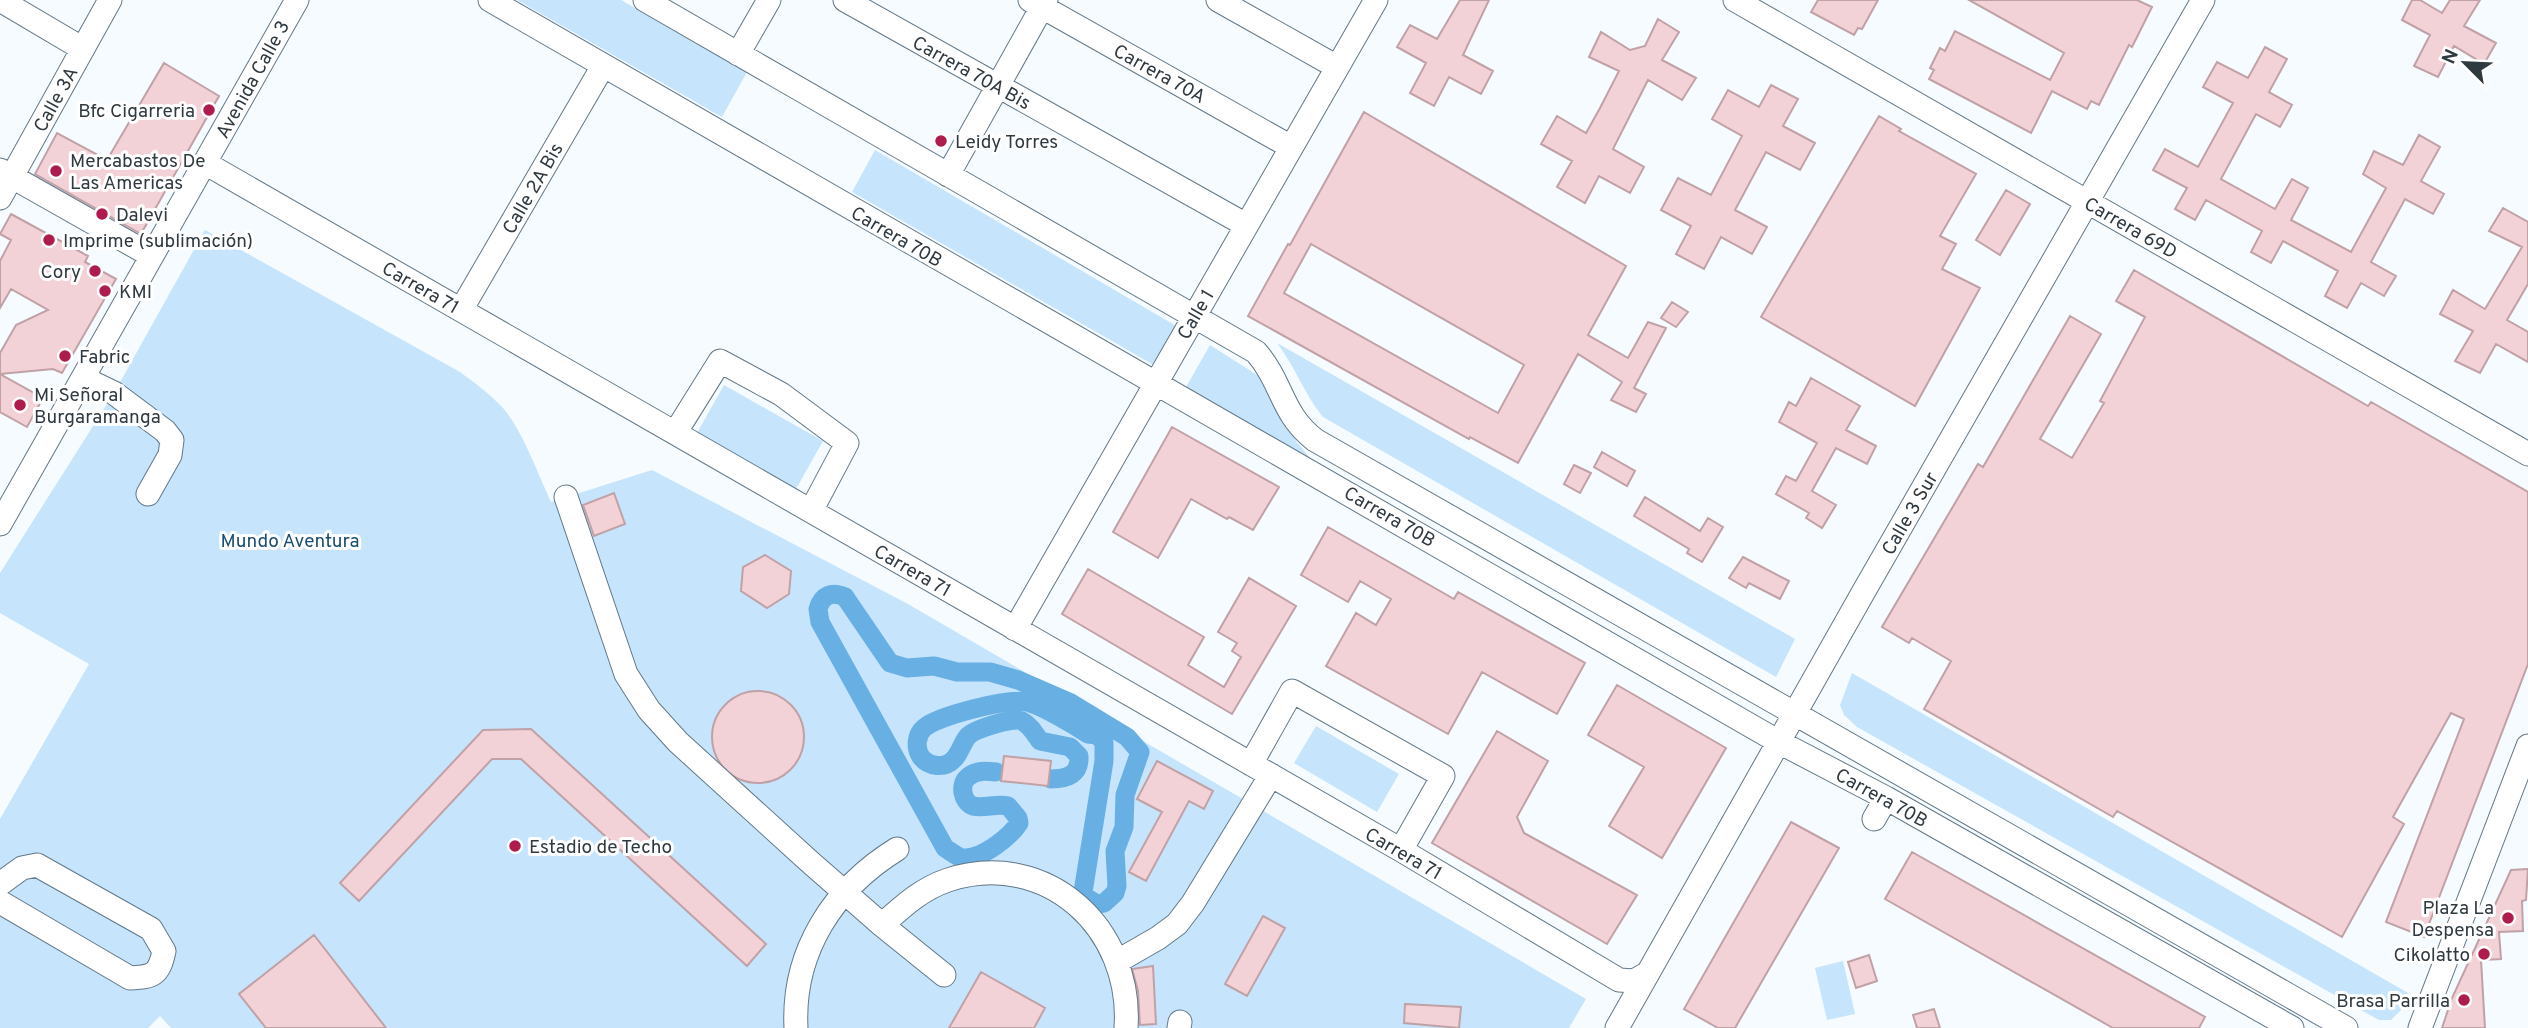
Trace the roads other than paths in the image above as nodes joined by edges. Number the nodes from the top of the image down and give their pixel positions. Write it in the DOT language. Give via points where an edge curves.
graph roads {
  1 [pos="1,0"];
  2 [pos="110,0"];
  3 [pos="297,0"];
  4 [pos="490,0"];
  5 [pos="645,0"];
  6 [pos="769,0"];
  7 [pos="845,0"];
  8 [pos="1218,0"];
  9 [pos="1376,0"];
  10 [pos="1735,0"];
  11 [pos="2203,0"];
  12 [pos="1039,2"];
  13 [pos="83,49"];
  14 [pos="738,54"];
  15 [pos="603,66"];
  16 [pos="1337,67"];
  17 [pos="998,86"];
  18 [pos="1291,147"];
  19 [pos="205,163"];
  20 [pos="6,173"];
  21 [pos="947,175"];
  22 [pos="0,198"];
  23 [pos="2088,202"];
  24 [pos="1246,225"];
  25 [pos="152,256"];
  26 [pos="461,310"];
  27 [pos="1194,316"];
  28 [pos="83,378"];
  29 [pos="1156,383"];
  30 [pos="675,433"];
  31 [pos="2528,454"];
  32 [pos="148,494"];
  33 [pos="566,497"];
  34 [pos="811,511"];
  35 [pos="0,524"];
  36 [pos="1015,629"];
  37 [pos="1795,714"];
  38 [pos="1779,742"];
  39 [pos="2528,746"];
  40 [pos="1262,770"];
  41 [pos="1886,798"];
  42 [pos="1874,819"];
  43 [pos="1395,847"];
  44 [pos="897,849"];
  45 [pos="0,884"];
  46 [pos="843,892"];
  47 [pos="0,902"];
  48 [pos="882,925"];
  49 [pos="1118,961"];
  50 [pos="1648,974"];
  51 [pos="944,975"];
  52 [pos="1619,980"];
  53 [pos="1621,1021"];
  54 [pos="796,1028"];
  55 [pos="1126,1028"];
  56 [pos="2292,1028"];
  57 [pos="2346,1028"];
  58 [pos="2420,1028"];
  1 -- 13 [label="street"];
  2 -- 13 [label="street, Calle 3A"];
  3 -- 19 [label="street, Avenida Calle 3"];
  4 -- 15 [label="street, Carrera 70B"];
  5 -- 14 [label="street, Carrera 70B"];
  6 -- 14 [label="street"];
  7 -- 17 [label="street, Carrera 70A Bis"];
  8 -- 16 [label="street"];
  9 -- 16 [label="street, Calle 1"];
  10 -- 23 [label="street, Carrera 69D"];
  11 -- 23 [label="street, Calle 3 Sur"];
  12 -- 17 [label="street"];
  12 -- 18 [label="street, Carrera 70A"];
  13 -- 20 [label="street, Calle 3A"];
  14 -- 21 [label="street, Carrera 70B"];
  15 -- 26 [label="street, Calle 2A Bis"];
  15 -- 29 [label="street, Carrera 70B"];
  16 -- 18 [label="street, Calle 1"];
  17 -- 21 [label="street"];
  17 -- 24 [label="street, Carrera 70A Bis"];
  18 -- 24 [label="street, Calle 1"];
  19 -- 25 [label="street, Avenida Calle 3"];
  19 -- 26 [label="street, Carrera 71"];
  20 -- 22 [label="street, Calle 3A"];
  20 -- 25 [label="street"];
  21 -- 27 [label="street, Carrera 70B"];
  23 -- 31 [label="street, Carrera 69D"];
  23 -- 37 [label="street, Calle 3 Sur"];
  24 -- 27 [label="street, Calle 1"];
  25 -- 28 [label="street, Avenida Calle 3"];
  26 -- 30 [label="street, Carrera 71"];
  27 -- 29 [label="street, Calle 1"];
  27 -- 37 [label="street, Carrera 70B" via="1256,352 1269,367 1289,414 1315,440"];
  28 -- 32 [label="street" via="114,393 172,440 170,455"];
  28 -- 35 [label="street, Avenida Calle 3"];
  29 -- 36 [label="street, Calle 1"];
  29 -- 38 [label="street, Carrera 70B"];
  30 -- 34 [label="street, Carrera 71"];
  30 -- 34 [label="street" via="720,361 781,394 847,443"];
  33 -- 46 [label="street" via="626,674 649,710"];
  34 -- 36 [label="street, Carrera 71"];
  36 -- 40 [label="street, Carrera 71"];
  37 -- 38 [label="street, Calle 3 Sur"];
  37 -- 57 [label="street, Carrera 70B"];
  38 -- 41 [label="street, Carrera 70B"];
  38 -- 50 [label="street, Calle 3 Sur"];
  39 -- 58 [label="street"];
  40 -- 43 [label="street, Carrera 71"];
  40 -- 43 [label="street" via="1298,694 1437,773"];
  40 -- 49 [label="street" via="1193,903 1158,939"];
  41 -- 42 [label="street"];
  41 -- 56 [label="street, Carrera 70B"];
  43 -- 52 [label="street, Carrera 71"];
  44 -- 46 [label="street"];
  45 -- 47 [label="street" via="22,868 37,865 151,929 164,951 161,967 149,977 130,978"];
  46 -- 48 [label="street"];
  46 -- 54 [label="street" via="807,955"];
  48 -- 49 [label="street" via="905,903 948,880 972,875 1021,877 1066,896 1085,911"];
  48 -- 51 [label="street"];
  49 -- 55 [label="street" via="1126,988"];
  50 -- 52 [label="street" via="1634,981"];
  50 -- 53 [label="street, Calle 3 Sur"];
  52 -- 53 [label="street" via="1625,993"];
}
